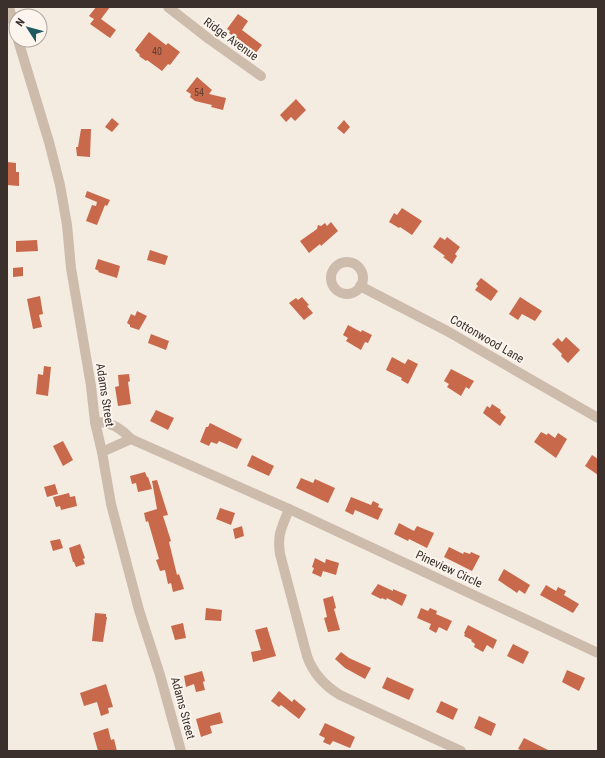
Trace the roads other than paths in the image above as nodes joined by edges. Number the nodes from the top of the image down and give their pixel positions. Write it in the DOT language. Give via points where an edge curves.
graph roads {
  1 [pos="168,7"];
  2 [pos="20,48"];
  3 [pos="261,76"];
  4 [pos="360,286"];
  5 [pos="598,418"];
  6 [pos="95,422"];
  7 [pos="131,439"];
  8 [pos="102,452"];
  9 [pos="290,510"];
  10 [pos="598,653"];
  11 [pos="181,751"];
  12 [pos="461,751"];
  1 -- 3 [label="street, Ridge Avenue"];
  2 -- 6 [label="street, Adams Street" via="60,185 67,225 70,268"];
  4 -- 5 [label="street, Cottonwood Lane" via="447,331"];
  6 -- 7 [label="street, Pineview Circle" via="110,423 123,430"];
  6 -- 8 [label="street, Adams Street"];
  7 -- 8 [label="street"];
  7 -- 9 [label="street, Pineview Circle"];
  8 -- 11 [label="street, Adams Street" via="112,504 139,610"];
  9 -- 10 [label="street, Pineview Circle"];
  9 -- 12 [label="street" via="280,532 280,554 307,656 316,674 340,695"];
}
